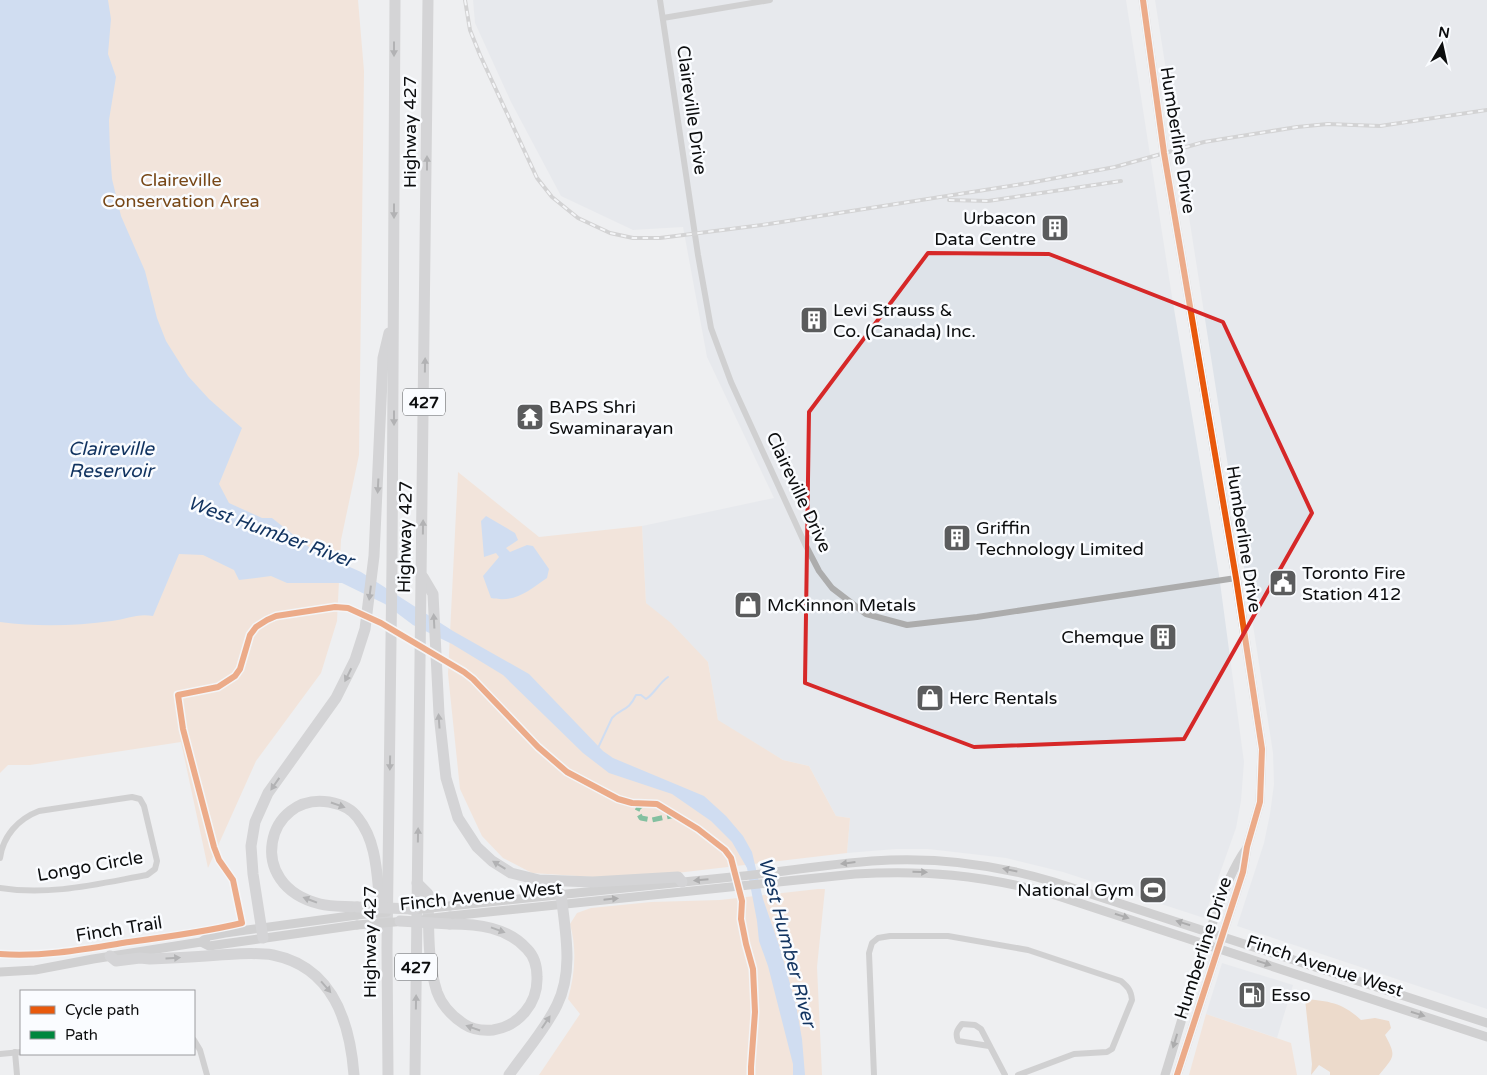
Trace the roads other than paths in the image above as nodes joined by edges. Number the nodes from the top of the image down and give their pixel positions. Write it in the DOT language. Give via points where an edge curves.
graph roads {
  1 [pos="395,0"];
  2 [pos="428,0"];
  3 [pos="660,0"];
  4 [pos="770,0"];
  5 [pos="1143,0"];
  6 [pos="664,18"];
  7 [pos="393,316"];
  8 [pos="422,576"];
  9 [pos="1236,578"];
  10 [pos="1247,847"];
  11 [pos="0,858"];
  12 [pos="783,876"];
  13 [pos="682,882"];
  14 [pos="418,883"];
  15 [pos="722,883"];
  16 [pos="0,888"];
  17 [pos="561,899"];
  18 [pos="415,909"];
  19 [pos="357,911"];
  20 [pos="450,920"];
  21 [pos="400,921"];
  22 [pos="1209,932"];
  23 [pos="262,933"];
  24 [pos="1222,936"];
  25 [pos="201,942"];
  26 [pos="1205,944"];
  27 [pos="387,948"];
  28 [pos="1218,948"];
  29 [pos="110,956"];
  30 [pos="0,972"];
  31 [pos="1487,1023"];
  32 [pos="1487,1037"];
  33 [pos="195,1042"];
  34 [pos="989,1046"];
  35 [pos="18,1052"];
  36 [pos="0,1054"];
  37 [pos="17,1075"];
  38 [pos="207,1075"];
  39 [pos="354,1075"];
  40 [pos="388,1075"];
  41 [pos="415,1075"];
  42 [pos="510,1075"];
  43 [pos="874,1075"];
  44 [pos="1005,1075"];
  45 [pos="1018,1075"];
  46 [pos="1165,1075"];
  47 [pos="1177,1075"];
  1 -- 7 [label="highway, Highway 427 / 427, one-way"];
  8 -- 2 [label="highway, Highway 427 / 427, one-way"];
  3 -- 6 [label="street, Claireville Drive"];
  4 -- 6 [label="street"];
  5 -- 9 [label="main road, Humberline Drive" via="1164,153"];
  6 -- 9 [label="street, Claireville Drive" via="711,328 731,382 805,544 832,588 866,614 907,625"];
  7 -- 23 [label="highway, one-way" via="383,358 374,556 365,629 356,660 336,698 268,793 256,822 252,839 253,874"];
  7 -- 27 [label="highway, Highway 427 / 427, one-way"];
  13 -- 8 [label="highway, one-way" via="678,877 611,881 538,880 512,873 492,862 477,847 458,818 446,778 441,748 433,594"];
  14 -- 8 [label="highway, Highway 427 / 427, one-way"];
  9 -- 10 [label="main road, Humberline Drive" via="1262,749 1260,802"];
  10 -- 22 [label="main road, Humberline Drive" via="1222,896"];
  10 -- 24 [label="main road, Humberline Drive" via="1243,872"];
  11 -- 16 [label="street, Longo Circle" via="8,834 39,810 126,797 140,799 144,806 156,861 155,869 146,875 80,887 36,892"];
  12 -- 15 [label="main road, Finch Avenue West"];
  22 -- 12 [label="main road, Finch Avenue West, one-way" via="1054,882 982,865 890,860"];
  12 -- 26 [label="main road, Finch Avenue West, one-way" via="894,872 943,873 989,879 1049,893"];
  15 -- 13 [label="main road, Finch Avenue West, one-way"];
  13 -- 17 [label="main road, Finch Avenue West"];
  20 -- 14 [label="highway, one-way" via="499,930 512,936 528,950 537,966 538,988 529,1009 504,1028 478,1031 445,1008 429,954 428,894"];
  41 -- 14 [label="highway, Highway 427 / 427, one-way"];
  17 -- 15 [label="main road, Finch Avenue West, one-way"];
  17 -- 18 [label="main road, Finch Avenue West, bridge"];
  17 -- 20 [label="main road, Finch Avenue West"];
  42 -- 17 [label="highway, one-way" via="557,1006 564,988 567,959"];
  18 -- 19 [label="highway, bridge"];
  19 -- 23 [label="main road, Finch Avenue West"];
  19 -- 27 [label="highway, one-way" via="320,904 296,895 282,883 275,871 271,850 275,833 289,813 300,806 315,802 336,804 358,817 371,841"];
  20 -- 21 [label="highway, bridge"];
  21 -- 23 [label="main road, Finch Avenue West, bridge"];
  22 -- 24 [label="main road, Finch Avenue West"];
  22 -- 26 [label="main road, Humberline Drive"];
  23 -- 25 [label="main road, Finch Avenue West" via="225,933 209,936"];
  23 -- 25 [label="main road, Finch Avenue West" via="209,946"];
  24 -- 28 [label="main road, Humberline Drive"];
  24 -- 31 [label="main road, Finch Avenue West"];
  25 -- 29 [label="main road"];
  26 -- 28 [label="main road, Finch Avenue West"];
  26 -- 46 [label="main road, Humberline Drive, one-way"];
  27 -- 40 [label="highway, Highway 427 / 427"];
  28 -- 32 [label="main road, Finch Avenue West, one-way"];
  28 -- 47 [label="main road, Humberline Drive"];
  29 -- 30 [label="main road" via="35,970"];
  29 -- 39 [label="highway, one-way" via="116,961 254,953 290,961 312,973 329,989 343,1013 350,1037"];
  33 -- 38 [label="street"];
  34 -- 34 [label="street" via="981,1029 975,1025 962,1024 958,1029 958,1040"];
  34 -- 44 [label="street"];
  35 -- 36 [label="street"];
  35 -- 37 [label="street"];
  43 -- 45 [label="street" via="869,953 872,943 878,938 948,936 1028,950 1121,981 1132,992 1132,1000 1112,1049 1074,1054"];
}
